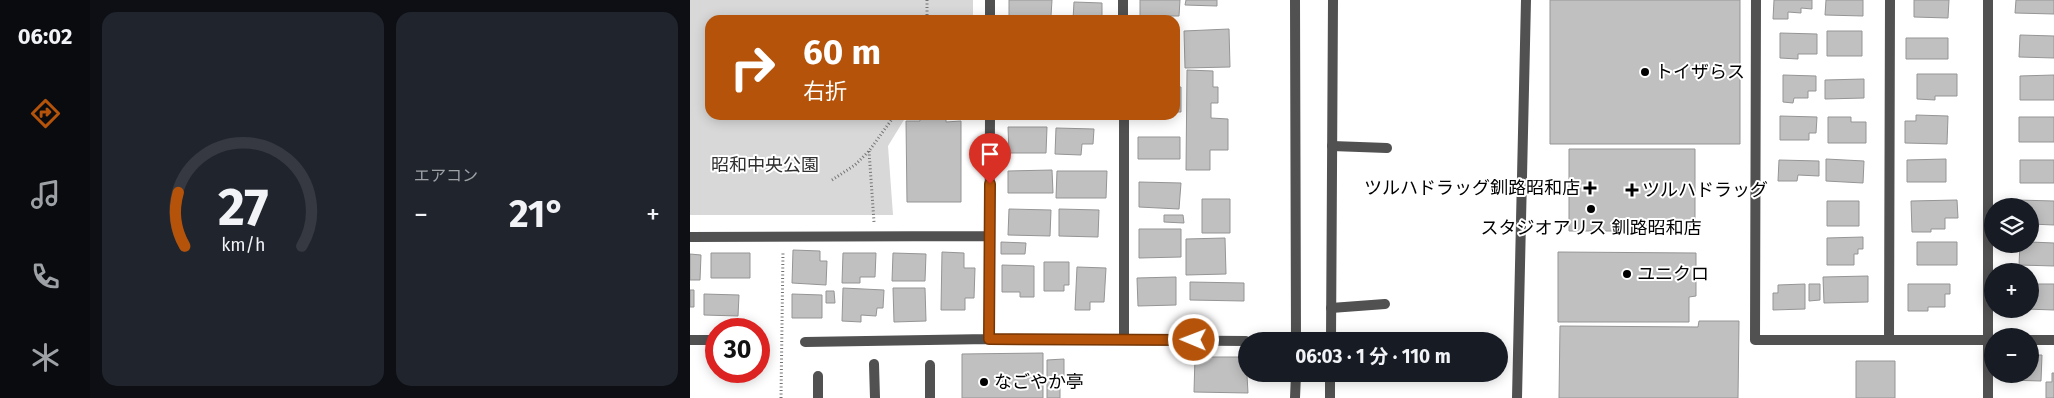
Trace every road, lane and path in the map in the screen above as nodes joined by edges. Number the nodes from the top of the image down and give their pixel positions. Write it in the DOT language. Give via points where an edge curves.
graph roads {
  1 [pos="927,0"];
  2 [pos="990,0"];
  3 [pos="1123,0"];
  4 [pos="1295,0"];
  5 [pos="1333,0"];
  6 [pos="1526,0"];
  7 [pos="1756,0"];
  8 [pos="1890,0"];
  9 [pos="1988,0"];
  10 [pos="927,15"];
  11 [pos="990,15"];
  12 [pos="1123,15"];
  13 [pos="891,120"];
  14 [pos="990,120"];
  15 [pos="1124,120"];
  16 [pos="1332,146"];
  17 [pos="1387,148"];
  18 [pos="869,151"];
  19 [pos="832,180"];
  20 [pos="865,222"];
  21 [pos="874,222"];
  22 [pos="883,222"];
  23 [pos="990,236"];
  24 [pos="690,237"];
  25 [pos="784,237"];
  26 [pos="1385,304"];
  27 [pos="1331,308"];
  28 [pos="1990,328"];
  29 [pos="1296,332"];
  30 [pos="1331,332"];
  31 [pos="989,339"];
  32 [pos="1124,339"];
  33 [pos="1889,339"];
  34 [pos="690,340"];
  35 [pos="705,340"];
  36 [pos="1984,340"];
  37 [pos="2039,340"];
  38 [pos="2054,340"];
  39 [pos="1238,341"];
  40 [pos="805,342"];
  41 [pos="874,364"];
  42 [pos="930,365"];
  43 [pos="818,376"];
  44 [pos="1296,382"];
  45 [pos="1330,382"];
  46 [pos="1989,383"];
  47 [pos="780,398"];
  48 [pos="818,398"];
  49 [pos="875,398"];
  50 [pos="930,398"];
  51 [pos="1295,398"];
  52 [pos="1330,398"];
  53 [pos="1518,398"];
  54 [pos="1988,398"];
  1 -- 10 [label="path"];
  2 -- 11 [label="street"];
  3 -- 12 [label="street"];
  4 -- 29 [label="street"];
  5 -- 16 [label="street"];
  6 -- 53 [label="street"];
  7 -- 33 [label="street" via="1755,340"];
  8 -- 33 [label="street"];
  9 -- 28 [label="street"];
  13 -- 18 [label="path"];
  14 -- 23 [label="street"];
  15 -- 32 [label="street"];
  16 -- 17 [label="street"];
  16 -- 27 [label="street"];
  18 -- 19 [label="path"];
  18 -- 21 [label="path"];
  20 -- 21 [label="path"];
  21 -- 22 [label="path"];
  23 -- 25 [label="street"];
  23 -- 31 [label="street"];
  24 -- 25 [label="street"];
  25 -- 47 [label="path"];
  26 -- 27 [label="street"];
  27 -- 30 [label="street"];
  31 -- 32 [label="street"];
  31 -- 40 [label="street"];
  32 -- 39 [label="street"];
  33 -- 36 [label="street"];
  34 -- 35 [label="street"];
  37 -- 38 [label="street"];
  41 -- 49 [label="street"];
  42 -- 50 [label="street"];
  43 -- 48 [label="street"];
  44 -- 51 [label="street"];
  45 -- 52 [label="street"];
  46 -- 54 [label="street"];
}
